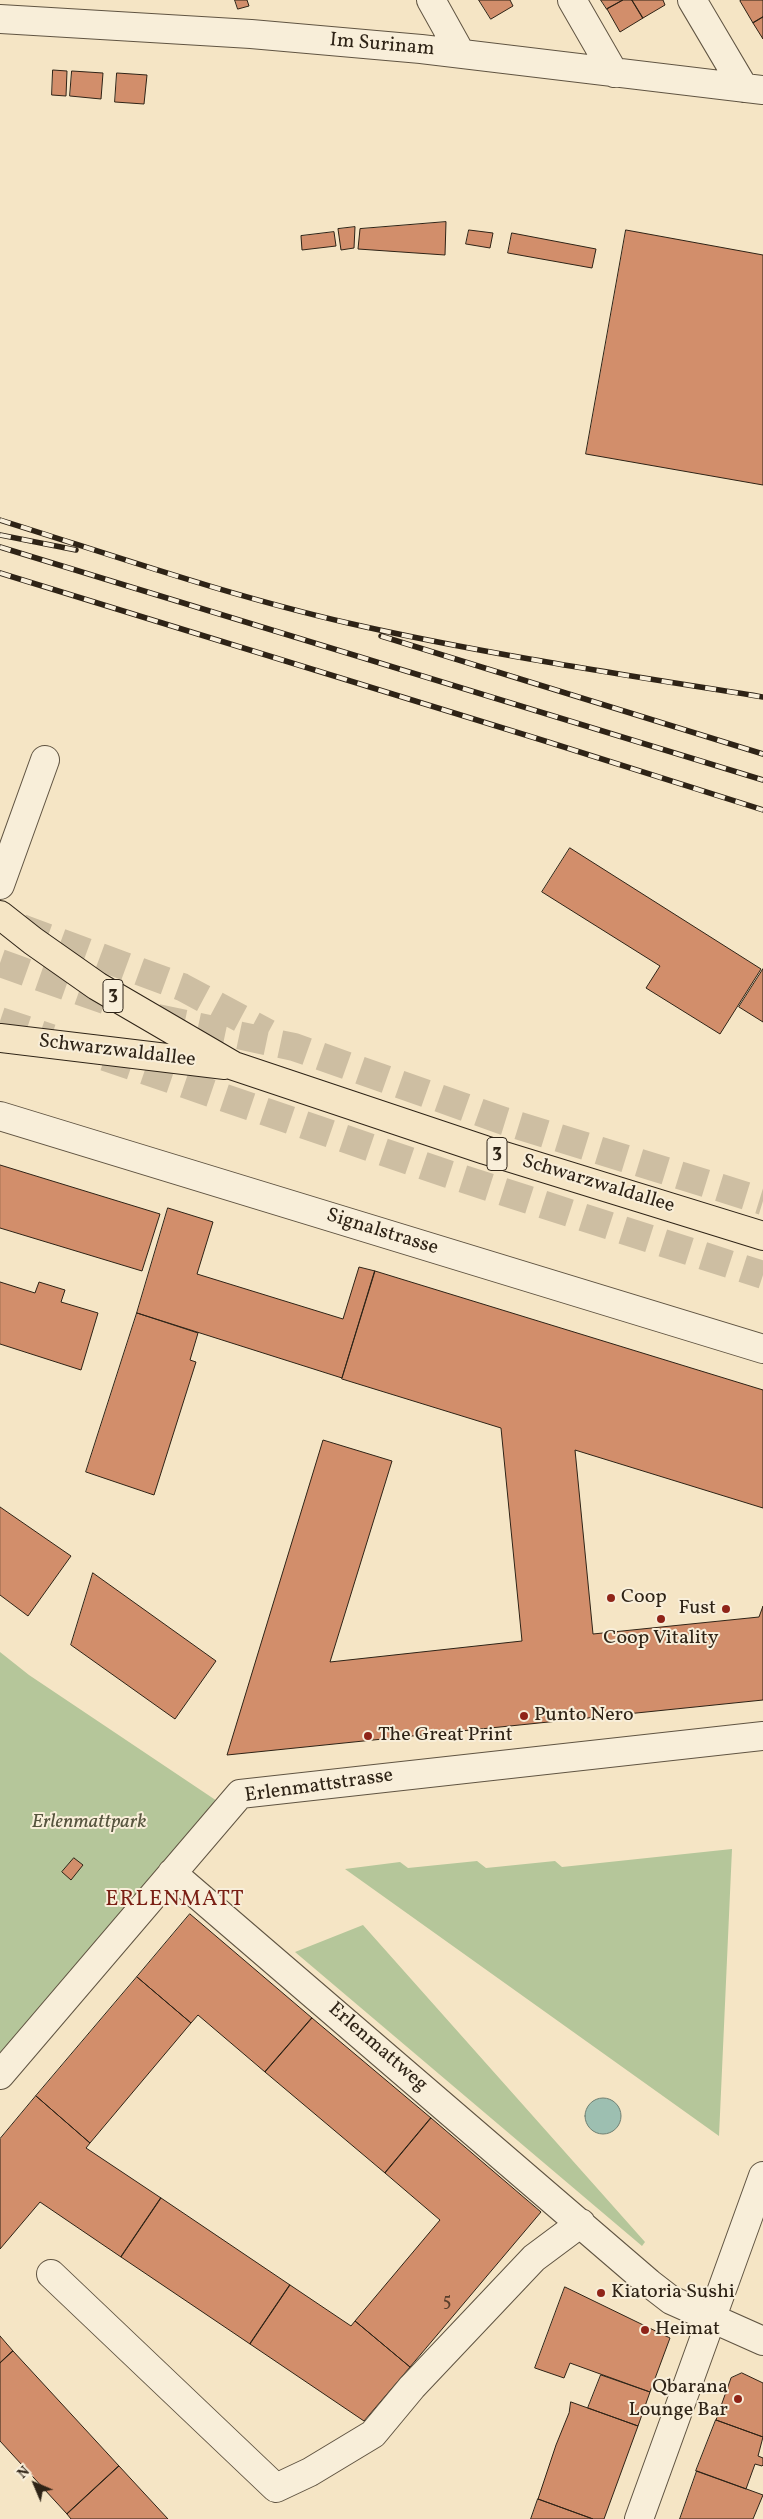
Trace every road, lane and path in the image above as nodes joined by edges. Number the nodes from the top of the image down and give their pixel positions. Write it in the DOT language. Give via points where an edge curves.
graph roads {
  1 [pos="431,0"];
  2 [pos="572,0"];
  3 [pos="692,0"];
  4 [pos="0,19"];
  5 [pos="460,52"];
  6 [pos="614,73"];
  7 [pos="754,89"];
  8 [pos="45,760"];
  9 [pos="0,885"];
  10 [pos="0,915"];
  11 [pos="0,1038"];
  12 [pos="234,1066"];
  13 [pos="0,1116"];
  14 [pos="763,1236"];
  15 [pos="763,1349"];
  16 [pos="763,1736"];
  17 [pos="172,1873"];
  18 [pos="0,2075"];
  19 [pos="763,2176"];
  20 [pos="581,2223"];
  21 [pos="51,2274"];
  22 [pos="712,2318"];
  23 [pos="763,2341"];
  24 [pos="639,2519"];
  1 -- 5 [label="street"];
  2 -- 6 [label="street"];
  3 -- 7 [label="street"];
  4 -- 5 [label="street, Im Surinam" via="251,34"];
  5 -- 6 [label="street, Im Surinam"];
  6 -- 7 [label="street, Im Surinam"];
  8 -- 9 [label="street"];
  10 -- 12 [label="main road, Schwarzwaldallee / 3" via="97,986"];
  11 -- 12 [label="main road, Schwarzwaldallee / 3"];
  12 -- 14 [label="main road, Schwarzwaldallee / 3" via="486,1150"];
  13 -- 15 [label="street, Signalstrasse"];
  16 -- 17 [label="street, Erlenmattstrasse" via="240,1794"];
  17 -- 18 [label="street, Erlenmattstrasse"];
  17 -- 20 [label="street, Erlenmattweg"];
  19 -- 22 [label="street"];
  20 -- 21 [label="street" via="534,2258 373,2434 310,2472 276,2488"];
  20 -- 22 [label="street, Erlenmattweg" via="671,2300"];
  22 -- 23 [label="street, Erlenmattweg"];
  22 -- 24 [label="street"];
}
